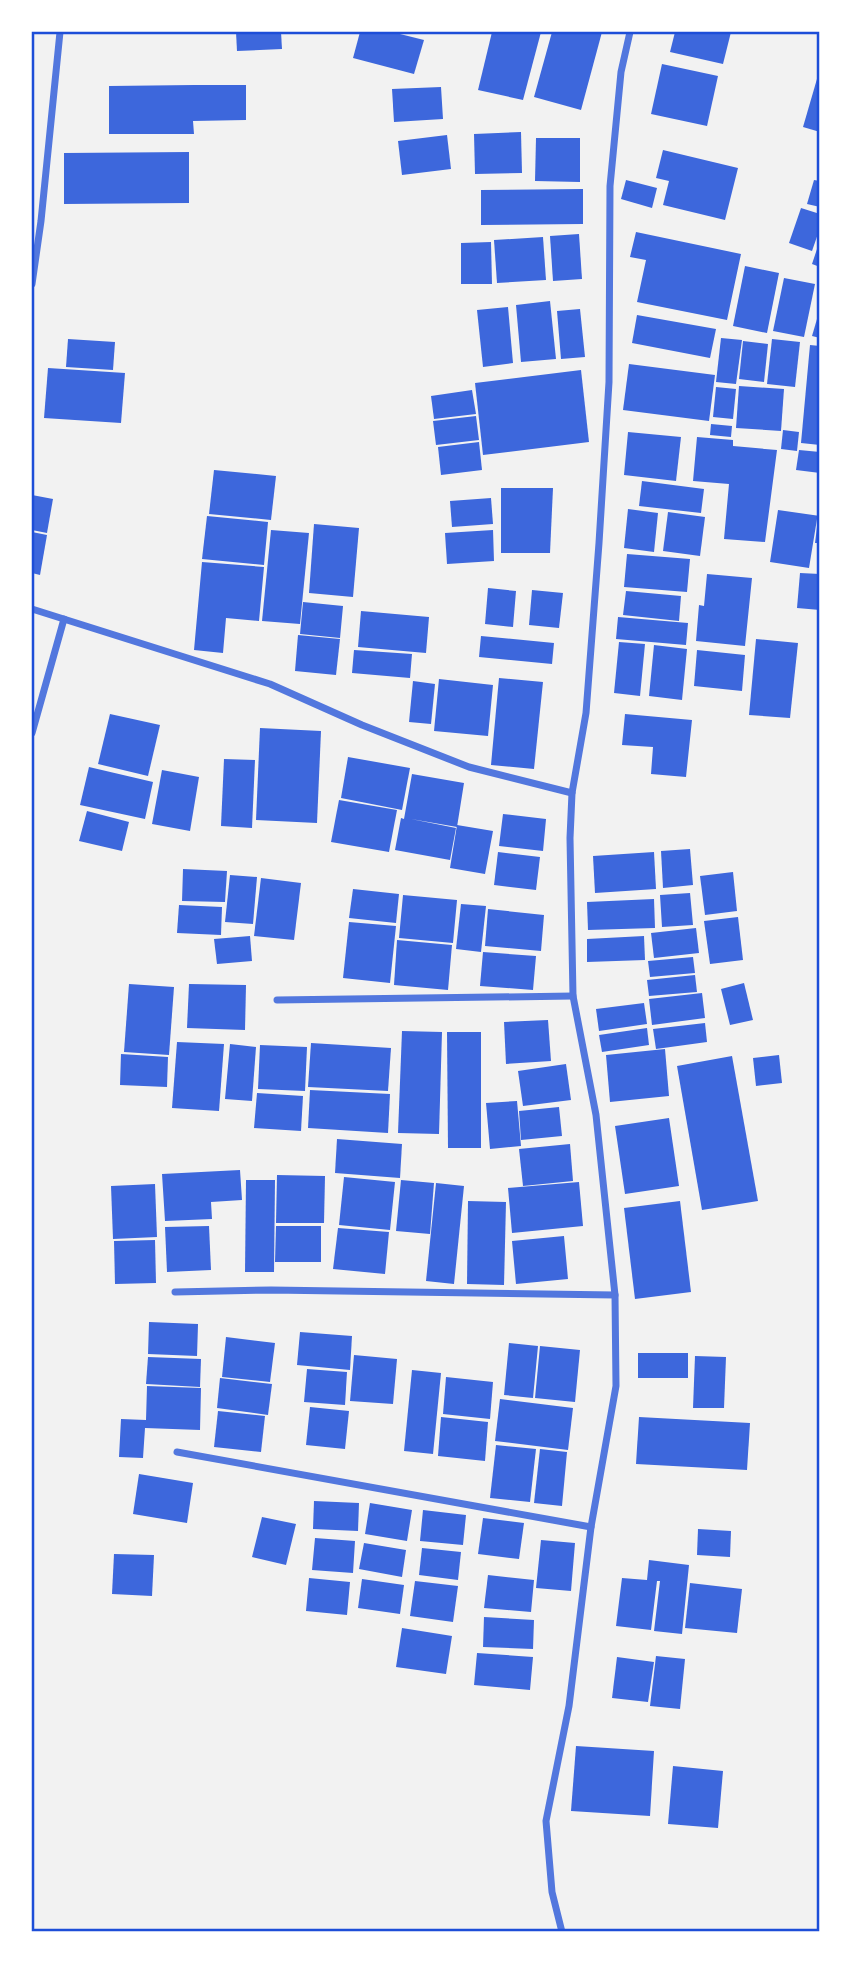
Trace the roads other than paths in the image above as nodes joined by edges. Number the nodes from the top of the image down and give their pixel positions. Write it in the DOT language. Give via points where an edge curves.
graph roads {
  1 [pos="60,32"];
  2 [pos="629,32"];
  3 [pos="32,284"];
  4 [pos="32,609"];
  5 [pos="64,619"];
  6 [pos="32,733"];
  7 [pos="572,793"];
  8 [pos="573,996"];
  9 [pos="277,1000"];
  10 [pos="174,1292"];
  11 [pos="615,1294"];
  12 [pos="177,1452"];
  13 [pos="591,1527"];
  14 [pos="562,1931"];
  1 -- 3 [label="street"];
  2 -- 7 [label="street" via="610,186 608,382 600,529 586,713"];
  4 -- 5 [label="street"];
  5 -- 6 [label="street"];
  5 -- 7 [label="street" via="270,684 469,767"];
  7 -- 8 [label="street"];
  8 -- 9 [label="street"];
  8 -- 11 [label="street" via="596,1115"];
  10 -- 11 [label="street"];
  11 -- 13 [label="street" via="615,1386"];
  12 -- 13 [label="street"];
  13 -- 14 [label="street" via="569,1706 546,1821 552,1892"];
}
